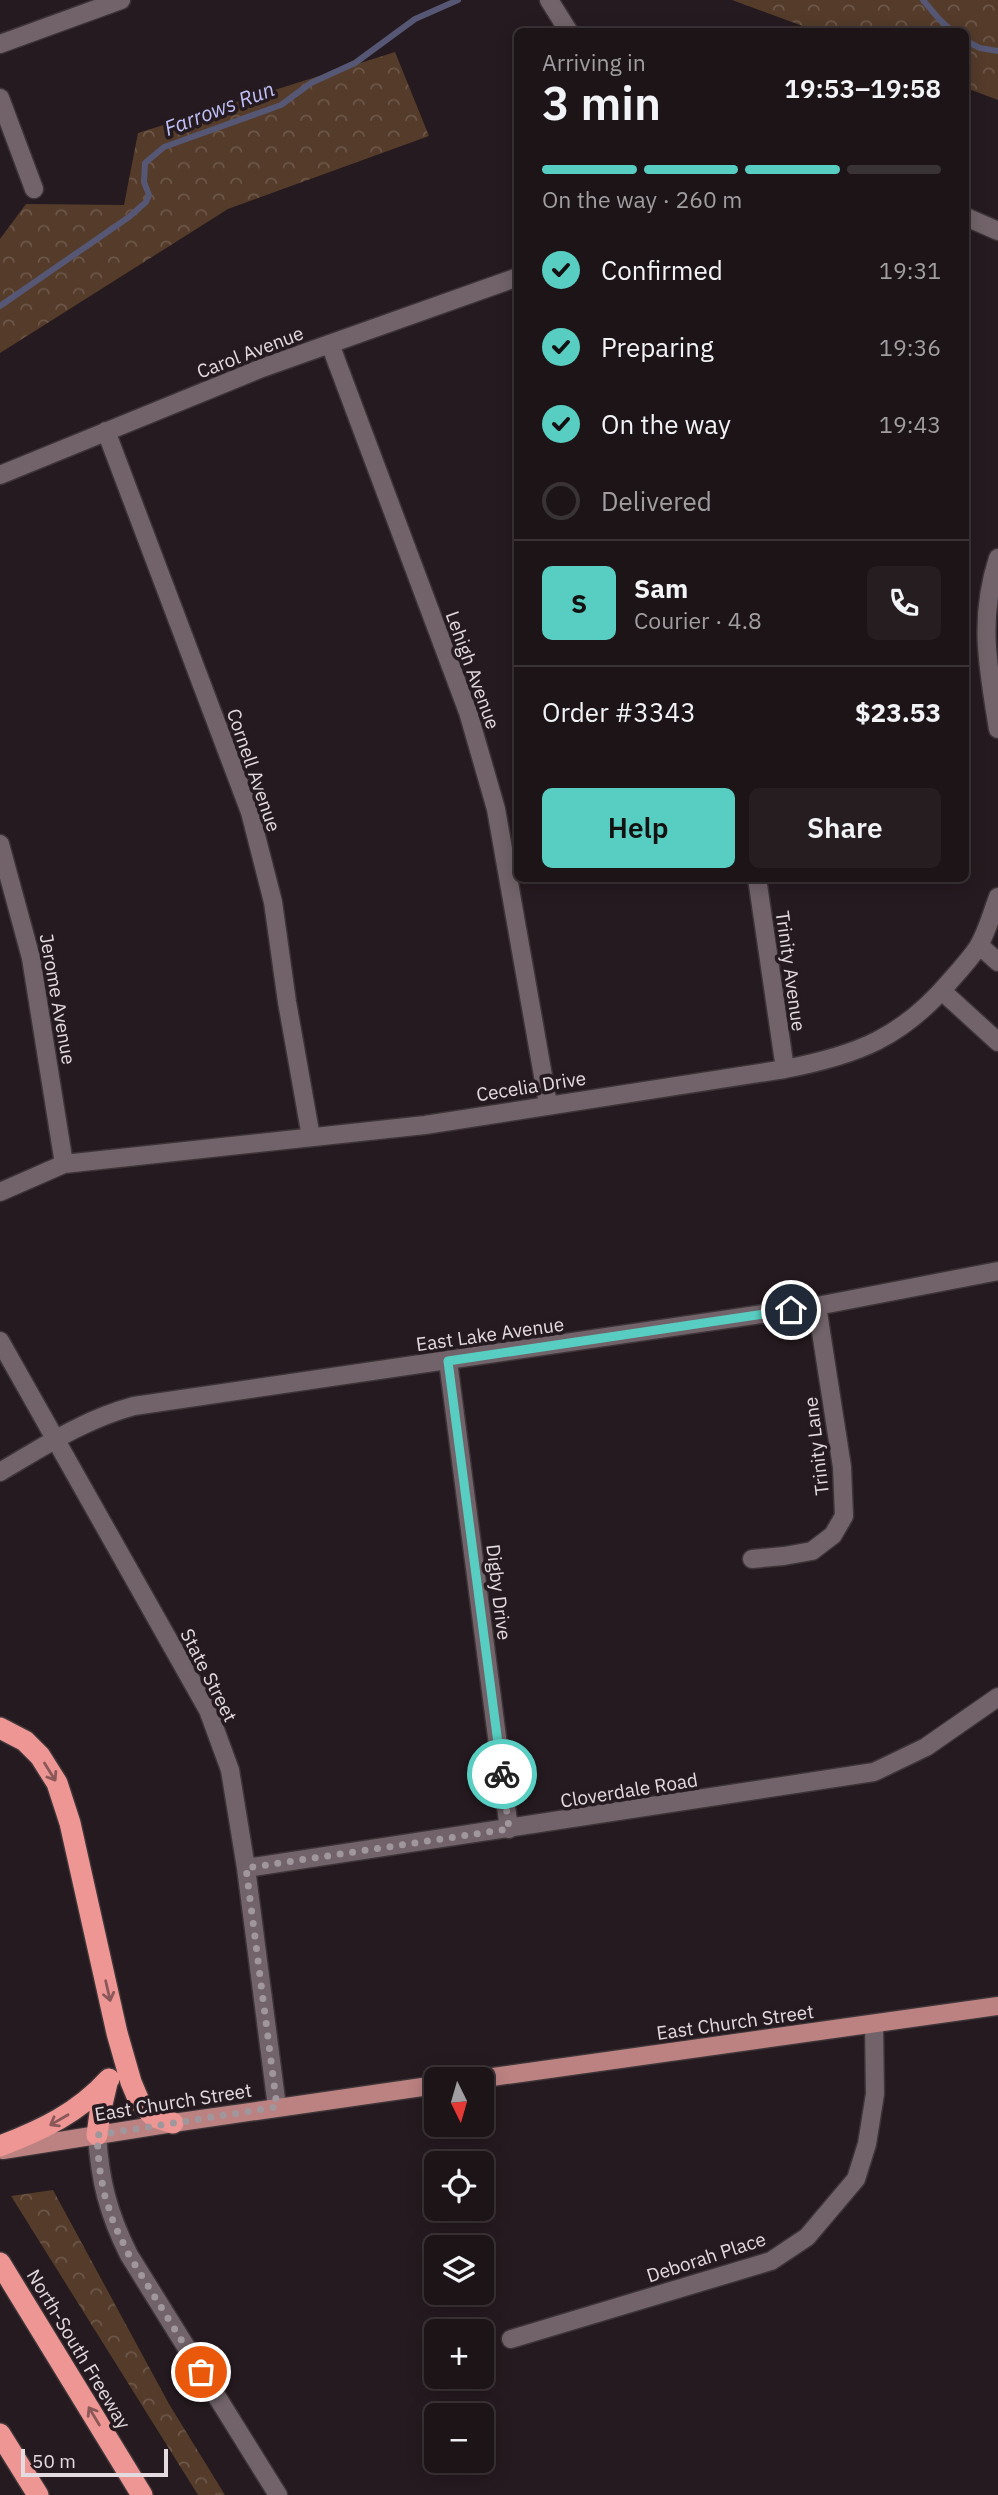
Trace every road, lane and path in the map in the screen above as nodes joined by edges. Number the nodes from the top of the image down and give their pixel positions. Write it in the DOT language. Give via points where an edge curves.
graph roads {
  1 [pos="121,0"];
  2 [pos="549,0"];
  3 [pos="566,28"];
  4 [pos="0,44"];
  5 [pos="0,98"];
  6 [pos="34,189"];
  7 [pos="969,218"];
  8 [pos="998,231"];
  9 [pos="514,278"];
  10 [pos="330,344"];
  11 [pos="106,431"];
  12 [pos="0,475"];
  13 [pos="998,558"];
  14 [pos="998,729"];
  15 [pos="0,844"];
  16 [pos="758,882"];
  17 [pos="998,897"];
  18 [pos="979,945"];
  19 [pos="998,962"];
  20 [pos="942,990"];
  21 [pos="998,1042"];
  22 [pos="785,1069"];
  23 [pos="548,1104"];
  24 [pos="311,1137"];
  25 [pos="64,1164"];
  26 [pos="0,1192"];
  27 [pos="998,1271"];
  28 [pos="817,1306"];
  29 [pos="0,1341"];
  30 [pos="448,1361"];
  31 [pos="57,1439"];
  32 [pos="0,1472"];
  33 [pos="752,1559"];
  34 [pos="997,1702"];
  35 [pos="0,1728"];
  36 [pos="509,1829"];
  37 [pos="246,1868"];
  38 [pos="998,2006"];
  39 [pos="874,2024"];
  40 [pos="117,2033"];
  41 [pos="494,2077"];
  42 [pos="108,2079"];
  43 [pos="424,2087"];
  44 [pos="277,2107"];
  45 [pos="173,2123"];
  46 [pos="97,2135"];
  47 [pos="0,2149"];
  48 [pos="0,2263"];
  49 [pos="511,2339"];
  50 [pos="0,2434"];
  51 [pos="37,2495"];
  52 [pos="142,2495"];
  53 [pos="278,2495"];
  1 -- 4 [label="street"];
  2 -- 3 [label="street"];
  5 -- 6 [label="street"];
  7 -- 8 [label="street"];
  9 -- 10 [label="street, Carol Avenue"];
  10 -- 11 [label="street, Carol Avenue"];
  10 -- 23 [label="street, Lehigh Avenue" via="468,712 496,809"];
  11 -- 12 [label="street, Carol Avenue"];
  11 -- 24 [label="street, Cornell Avenue" via="250,812 273,902"];
  13 -- 14 [label="street" via="985,632"];
  15 -- 25 [label="street, Jerome Avenue" via="31,958"];
  16 -- 22 [label="street, Trinity Avenue"];
  17 -- 18 [label="street, Cecelia Drive"];
  18 -- 19 [label="street"];
  18 -- 20 [label="street, Cecelia Drive"];
  20 -- 21 [label="street"];
  20 -- 22 [label="street, Cecelia Drive" via="910,1022 877,1042 844,1056"];
  22 -- 23 [label="street, Cecelia Drive"];
  23 -- 24 [label="street, Cecelia Drive" via="425,1125"];
  24 -- 25 [label="street, Cecelia Drive"];
  25 -- 26 [label="street, Cecelia Drive"];
  27 -- 28 [label="street, East Lake Avenue"];
  28 -- 30 [label="street, East Lake Avenue"];
  28 -- 33 [label="street, Trinity Lane" via="842,1467 844,1516 833,1535 813,1550"];
  29 -- 31 [label="street, State Street"];
  30 -- 31 [label="street, East Lake Avenue" via="134,1406 89,1421"];
  30 -- 36 [label="street, Digby Drive"];
  31 -- 32 [label="street, East Lake Avenue"];
  31 -- 37 [label="street, State Street" via="208,1710 230,1770"];
  34 -- 36 [label="street, Cloverdale Road" via="926,1747 874,1772"];
  35 -- 40 [label="highway, one-way" via="25,1741 57,1783"];
  36 -- 37 [label="street, Cloverdale Road"];
  37 -- 44 [label="street, State Street"];
  38 -- 39 [label="main road, East Church Street"];
  39 -- 41 [label="main road, East Church Street"];
  39 -- 49 [label="street, Deborah Place" via="875,2094 856,2179 807,2237 771,2261"];
  40 -- 42 [label="highway"];
  40 -- 45 [label="highway" via="139,2101 154,2117"];
  42 -- 46 [label="highway"];
  42 -- 47 [label="highway, one-way" via="61,2120"];
  43 -- 44 [label="main road, East Church Street"];
  44 -- 45 [label="main road, East Church Street"];
  45 -- 46 [label="main road, East Church Street"];
  46 -- 47 [label="main road, East Church Street"];
  46 -- 53 [label="street" via="104,2193 114,2224"];
  52 -- 48 [label="highway, North-South Freeway, one-way"];
  50 -- 51 [label="highway"];
}
